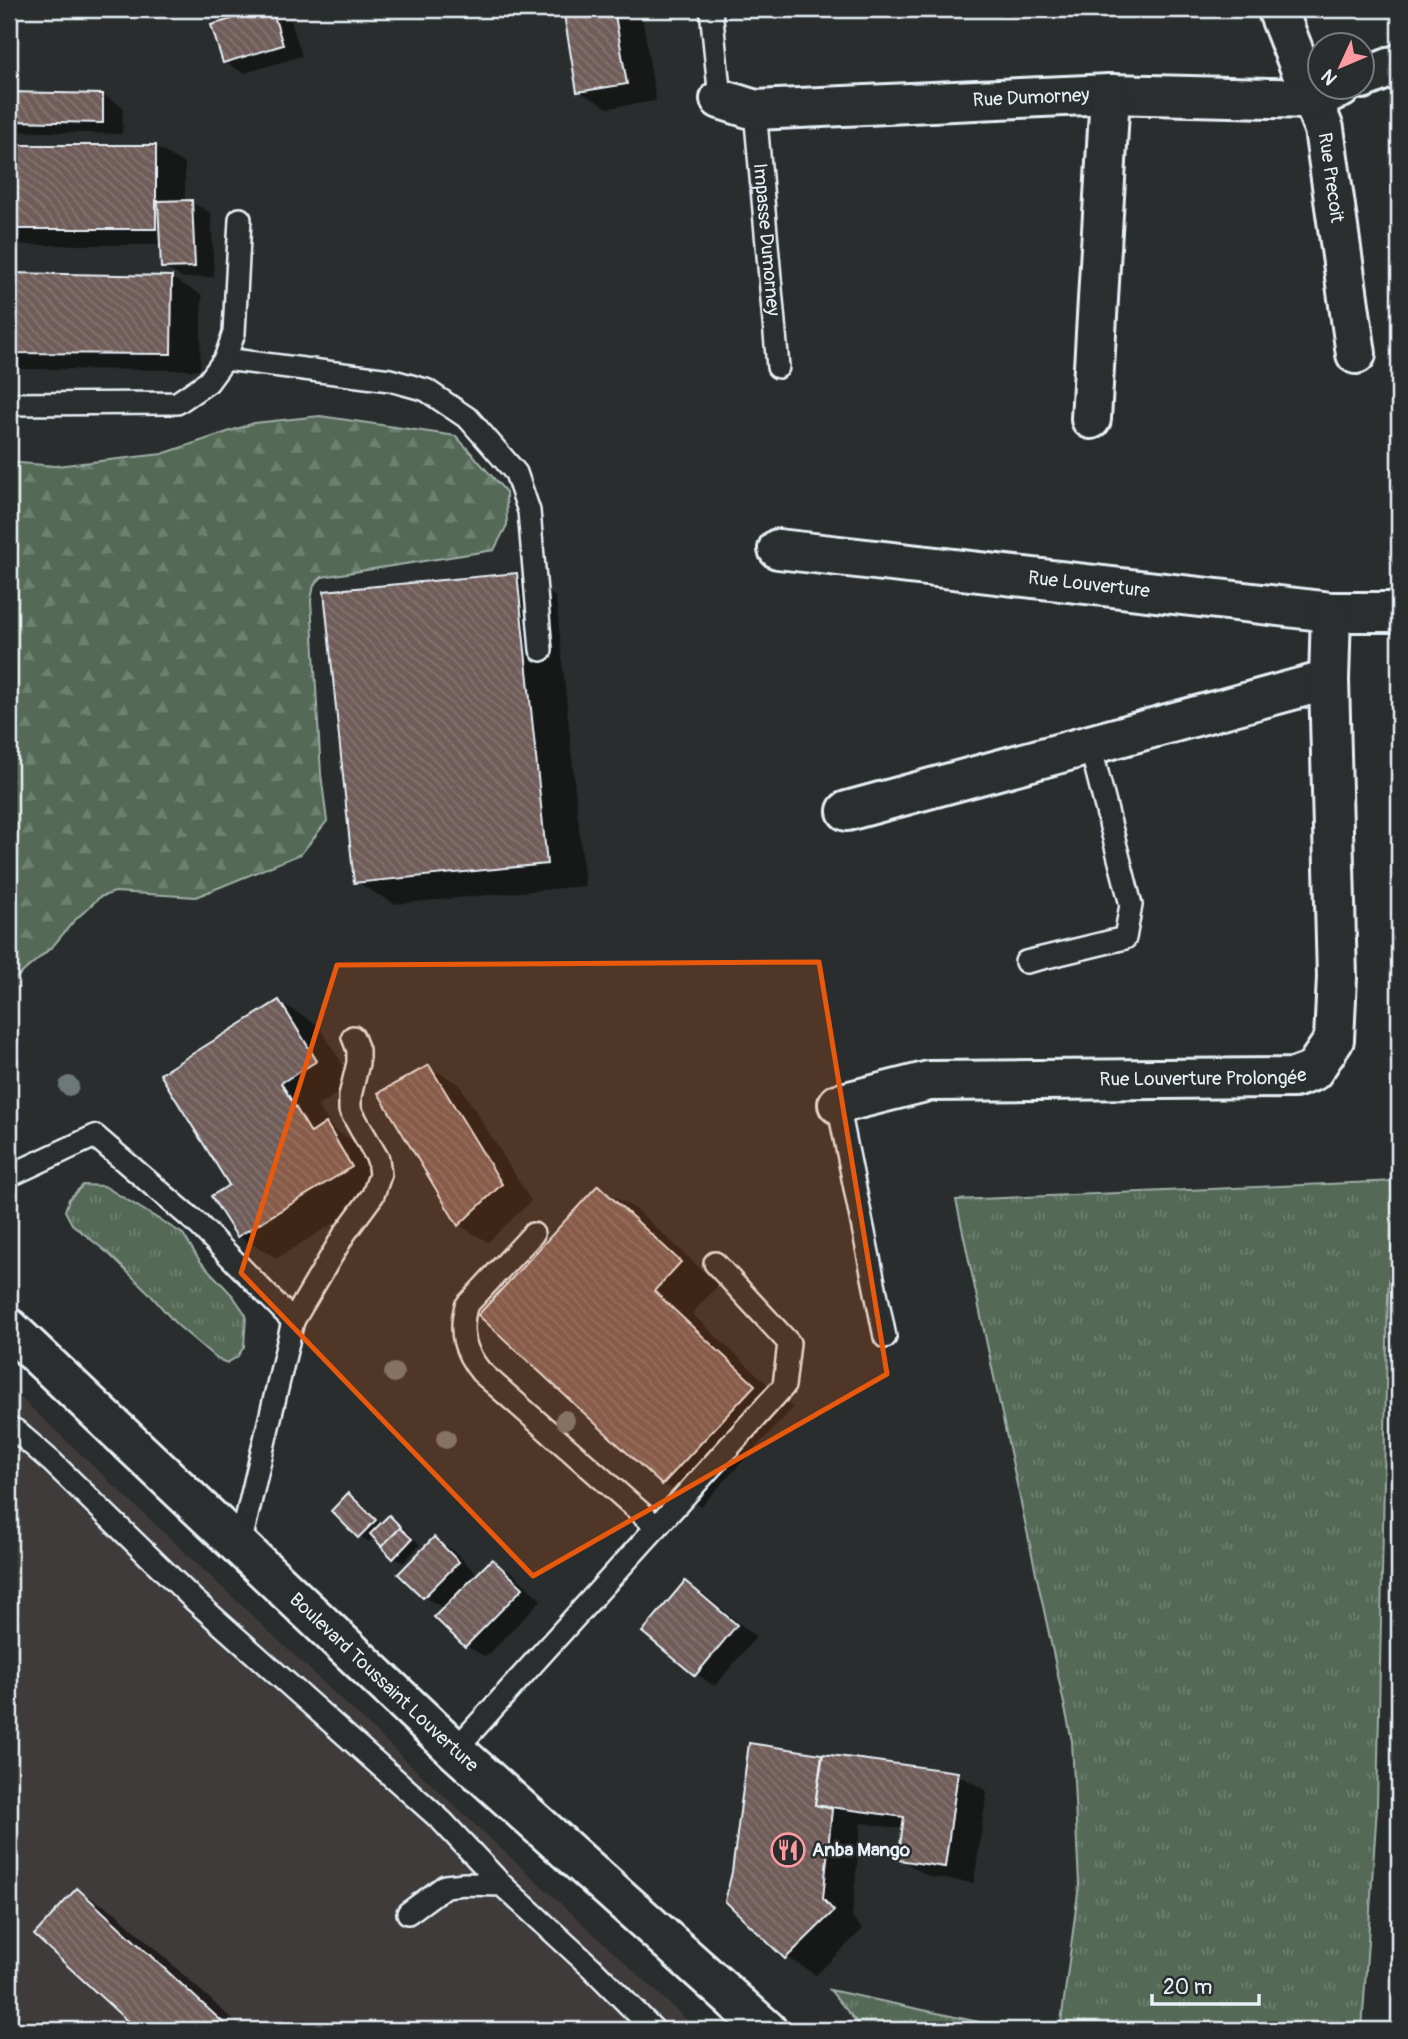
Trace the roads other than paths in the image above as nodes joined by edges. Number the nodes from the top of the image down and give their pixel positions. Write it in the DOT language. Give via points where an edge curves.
graph roads {
  1 [pos="711,9"];
  2 [pos="1277,9"];
  3 [pos="1306,59"];
  4 [pos="1399,64"];
  5 [pos="1376,74"];
  6 [pos="1306,93"];
  7 [pos="1110,94"];
  8 [pos="1326,102"];
  9 [pos="737,104"];
  10 [pos="240,219"];
  11 [pos="1356,354"];
  12 [pos="225,359"];
  13 [pos="778,367"];
  14 [pos="9,404"];
  15 [pos="1091,419"];
  16 [pos="778,549"];
  17 [pos="1331,612"];
  18 [pos="1399,612"];
  19 [pos="541,650"];
  20 [pos="1329,680"];
  21 [pos="1090,745"];
  22 [pos="847,811"];
  23 [pos="1026,962"];
  24 [pos="353,1037"];
  25 [pos="838,1104"];
  26 [pos="9,1176"];
  27 [pos="533,1234"];
  28 [pos="715,1263"];
  29 [pos="293,1321"];
  30 [pos="9,1328"];
  31 [pos="885,1337"];
  32 [pos="9,1434"];
  33 [pos="657,1527"];
  34 [pos="240,1545"];
  35 [pos="454,1750"];
  36 [pos="502,1885"];
  37 [pos="408,1913"];
  38 [pos="654,2030"];
  39 [pos="767,2030"];
  1 -- 9 [label="lane, Impasse Dumorney"];
  2 -- 3 [label="street, Rue Precoit"];
  4 -- 5 [label="street"];
  6 -- 7 [label="street, Rue Dumorney"];
  7 -- 9 [label="street, Rue Dumorney"];
  7 -- 15 [label="street"];
  8 -- 11 [label="street, Rue Precoit" via="1324,129"];
  9 -- 13 [label="lane, Impasse Dumorney"];
  10 -- 12 [label="lane" via="234,332"];
  12 -- 14 [label="lane" via="208,382 177,402"];
  12 -- 19 [label="lane" via="390,380 426,390 469,419 516,473 529,511"];
  16 -- 17 [label="street, Rue Louverture"];
  17 -- 18 [label="street, Rue Louverture"];
  17 -- 20 [label="street, Rue Louverture Prolongée"];
  20 -- 21 [label="street"];
  20 -- 25 [label="street, Rue Louverture Prolongée" via="1335,1027 1334,1040 1313,1071 1294,1078 929,1081"];
  21 -- 22 [label="street"];
  21 -- 23 [label="lane" via="1131,905 1125,938"];
  24 -- 29 [label="lane" via="358,1063 350,1110 378,1159 380,1175 373,1195"];
  25 -- 31 [label="lane"];
  26 -- 29 [label="lane" via="95,1136 199,1225"];
  27 -- 33 [label="lane" via="466,1307 463,1339 469,1357"];
  28 -- 33 [label="lane" via="789,1343 784,1386"];
  29 -- 34 [label="lane"];
  30 -- 34 [label="street, Boulevard Toussaint Louverture"];
  32 -- 36 [label="lane" via="15,1430 52,1462 194,1600 442,1821"];
  33 -- 35 [label="lane"];
  34 -- 35 [label="street, Boulevard Toussaint Louverture"];
  35 -- 39 [label="street, Boulevard Toussaint Louverture"];
  36 -- 37 [label="lane" via="445,1886"];
  36 -- 38 [label="lane"];
}
